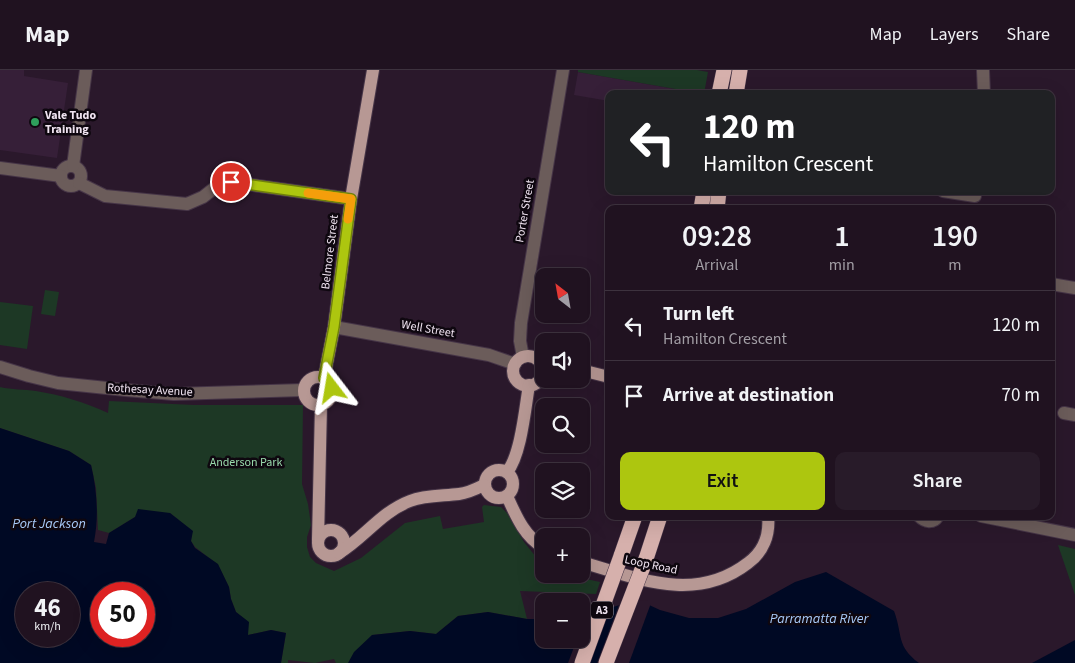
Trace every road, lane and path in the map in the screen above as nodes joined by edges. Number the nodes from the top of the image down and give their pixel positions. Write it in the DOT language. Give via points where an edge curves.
graph roads {
  1 [pos="86,70"];
  2 [pos="372,70"];
  3 [pos="563,70"];
  4 [pos="724,70"];
  5 [pos="740,70"];
  6 [pos="983,70"];
  7 [pos="720,90"];
  8 [pos="737,90"];
  9 [pos="984,90"];
  10 [pos="73,166"];
  11 [pos="0,168"];
  12 [pos="61,176"];
  13 [pos="79,183"];
  14 [pos="958,195"];
  15 [pos="351,199"];
  16 [pos="974,199"];
  17 [pos="1055,285"];
  18 [pos="1075,288"];
  19 [pos="334,327"];
  20 [pos="535,357"];
  21 [pos="519,360"];
  22 [pos="0,367"];
  23 [pos="590,372"];
  24 [pos="605,375"];
  25 [pos="324,378"];
  26 [pos="535,383"];
  27 [pos="529,386"];
  28 [pos="303,390"];
  29 [pos="321,405"];
  30 [pos="507,472"];
  31 [pos="484,485"];
  32 [pos="507,496"];
  33 [pos="319,504"];
  34 [pos="634,520"];
  35 [pos="661,520"];
  36 [pos="768,520"];
  37 [pos="922,520"];
  38 [pos="934,520"];
  39 [pos="1001,520"];
  40 [pos="368,529"];
  41 [pos="336,531"];
  42 [pos="1075,535"];
  43 [pos="318,540"];
  44 [pos="535,541"];
  45 [pos="339,554"];
  46 [pos="590,565"];
  47 [pos="582,663"];
  48 [pos="606,663"];
  1 -- 10 [label="street"];
  2 -- 15 [label="main road, Belmore Street"];
  3 -- 21 [label="street, Porter Street" via="521,323"];
  4 -- 7 [label="highway"];
  5 -- 8 [label="highway"];
  6 -- 9 [label="street"];
  10 -- 12 [label="street" via="65,168"];
  10 -- 13 [label="street" via="81,173"];
  11 -- 12 [label="street"];
  12 -- 13 [label="street" via="67,186"];
  13 -- 15 [label="street" via="105,196 177,204 187,204 217,186 231,182"];
  14 -- 16 [label="street"];
  15 -- 19 [label="main road, Belmore Street"];
  17 -- 18 [label="street"];
  19 -- 21 [label="street, Well Street"];
  19 -- 25 [label="main road, Belmore Street"];
  20 -- 21 [label="main road"];
  21 -- 27 [label="main road" via="513,371 516,379"];
  22 -- 28 [label="street, Rothesay Avenue" via="58,383 174,394"];
  23 -- 24 [label="main road"];
  25 -- 28 [label="main road" via="310,379"];
  25 -- 29 [label="main road" via="332,392 328,401"];
  26 -- 27 [label="main road"];
  27 -- 30 [label="main road" via="517,453"];
  28 -- 29 [label="main road" via="308,402"];
  29 -- 33 [label="main road"];
  30 -- 31 [label="main road" via="490,473"];
  30 -- 32 [label="main road" via="513,487"];
  31 -- 32 [label="main road" via="493,497"];
  31 -- 40 [label="main road" via="461,494 411,500"];
  32 -- 44 [label="main road" via="520,524"];
  33 -- 41 [label="main road"];
  33 -- 43 [label="main road"];
  34 -- 47 [label="highway, A3, bridge"];
  35 -- 48 [label="highway, A3, bridge"];
  36 -- 46 [label="main road, Loop Road" via="767,535 759,553 744,566 712,582 675,586"];
  37 -- 38 [label="street"];
  39 -- 42 [label="street"];
  40 -- 41 [label="main road" via="349,533"];
  40 -- 45 [label="main road"];
  41 -- 43 [label="main road" via="330,529 322,533"];
  41 -- 45 [label="main road" via="344,542"];
  43 -- 45 [label="main road" via="322,553 330,556"];
}
